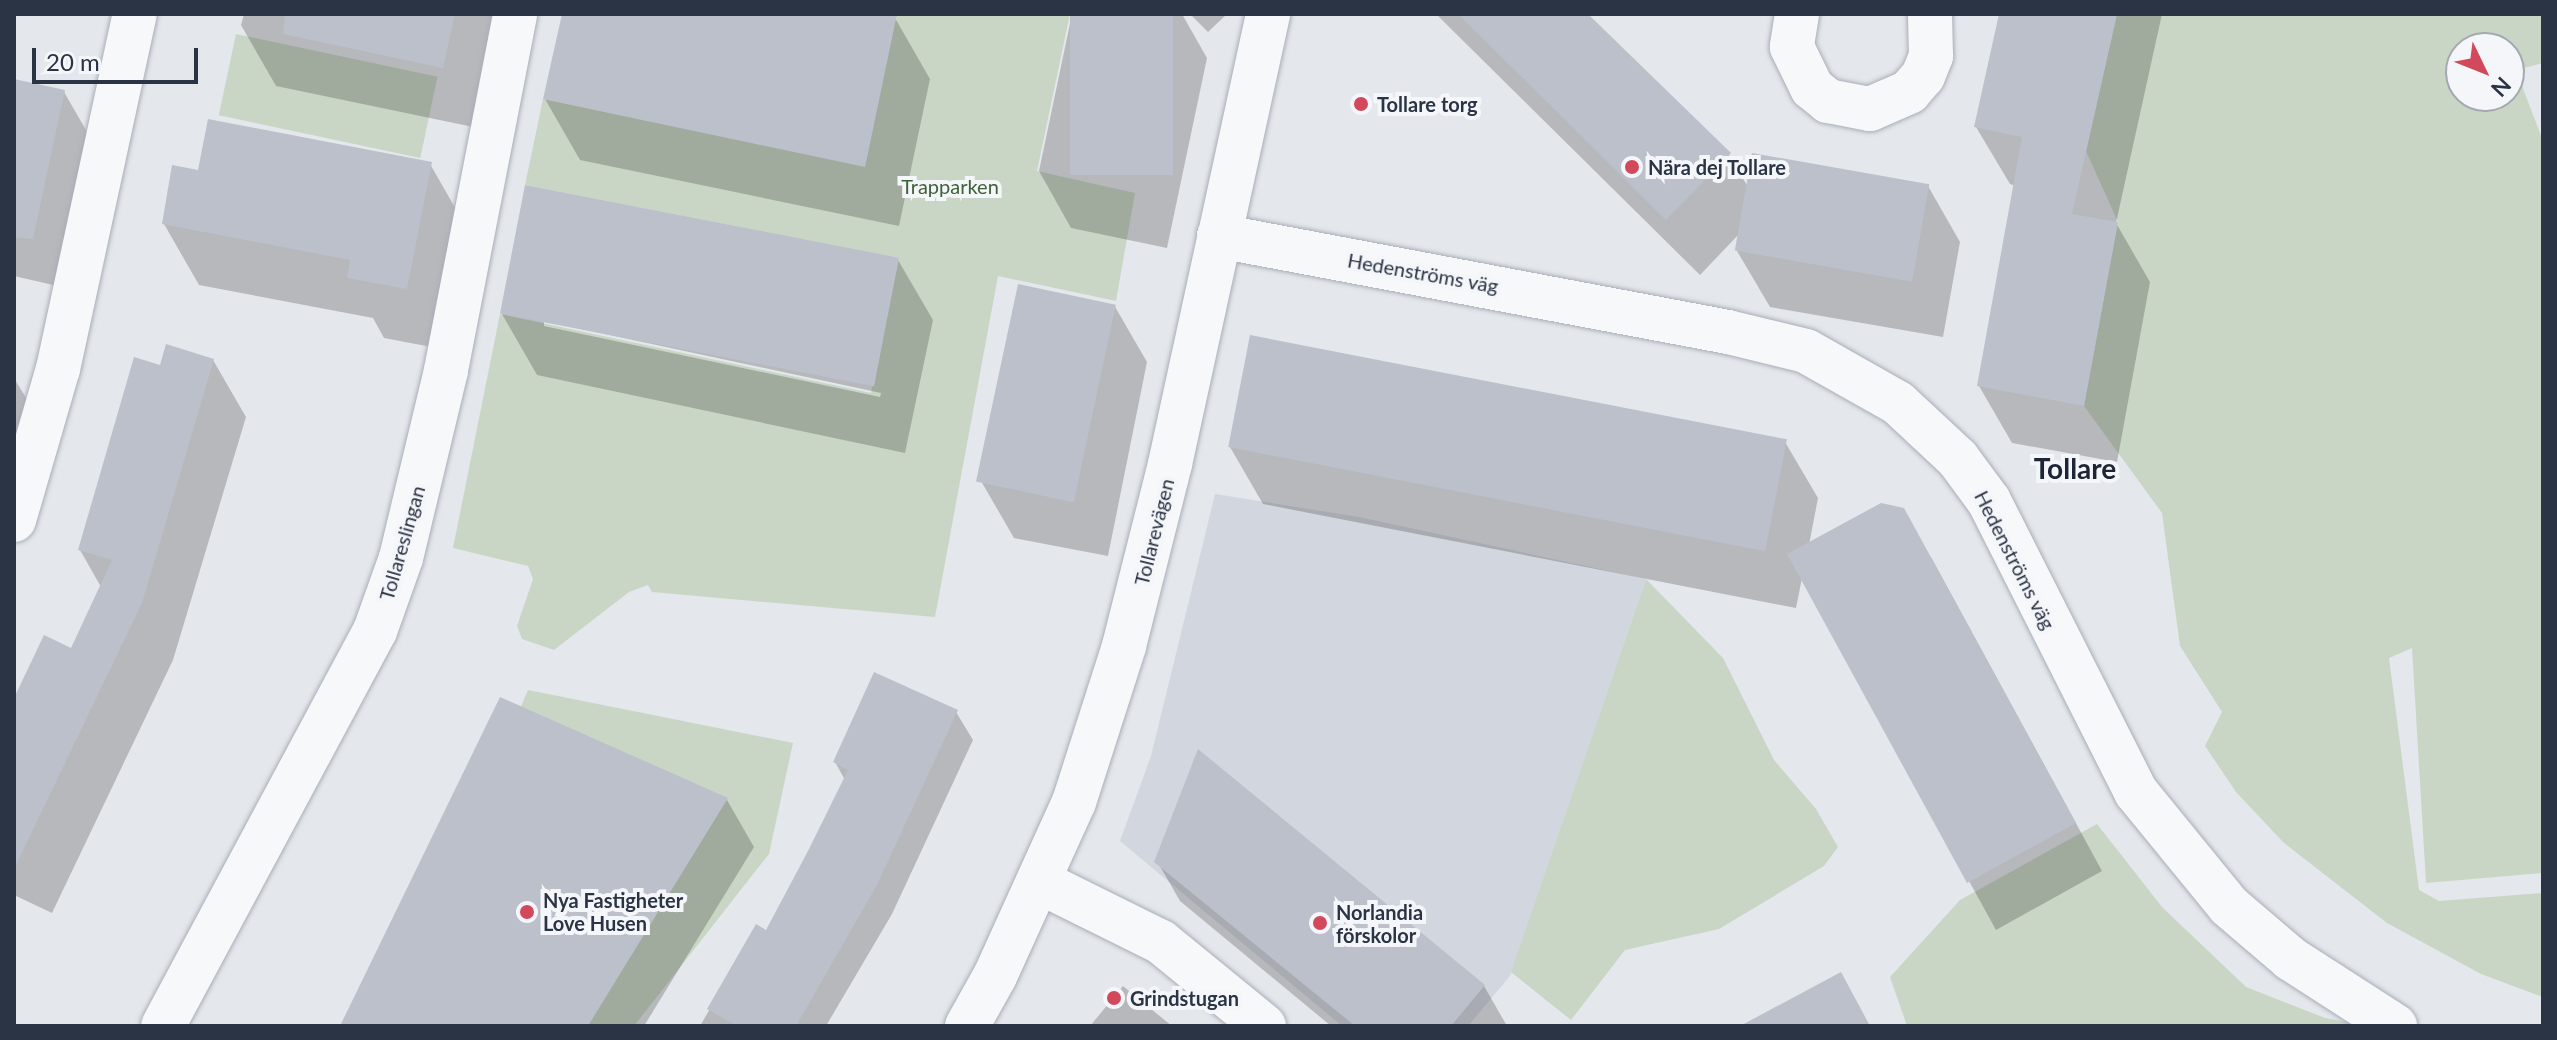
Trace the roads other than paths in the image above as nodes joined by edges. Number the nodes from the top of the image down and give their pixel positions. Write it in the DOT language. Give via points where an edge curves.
graph roads {
  1 [pos="135,14"];
  2 [pos="515,14"];
  3 [pos="1268,14"];
  4 [pos="1797,14"];
  5 [pos="1934,21"];
  6 [pos="1219,236"];
  7 [pos="14,520"];
  8 [pos="1040,882"];
  9 [pos="163,1026"];
  10 [pos="967,1026"];
  11 [pos="1264,1026"];
  12 [pos="2395,1026"];
  1 -- 7 [label="street" via="58,369"];
  2 -- 9 [label="street, Tollareslingan" via="446,370 401,558 375,631"];
  3 -- 6 [label="street, Tollarevägen"];
  4 -- 5 [label="street" via="1792,47 1798,69 1812,88 1849,108 1870,109 1909,92 1923,76"];
  6 -- 8 [label="street, Tollarevägen" via="1124,646 1074,802"];
  6 -- 12 [label="street, Hedenströms väg" via="1806,351 1898,403 1958,459 1989,501 2136,792 2229,906 2291,959"];
  8 -- 10 [label="street, Tollarevägen"];
  8 -- 11 [label="street" via="1161,942"];
}
